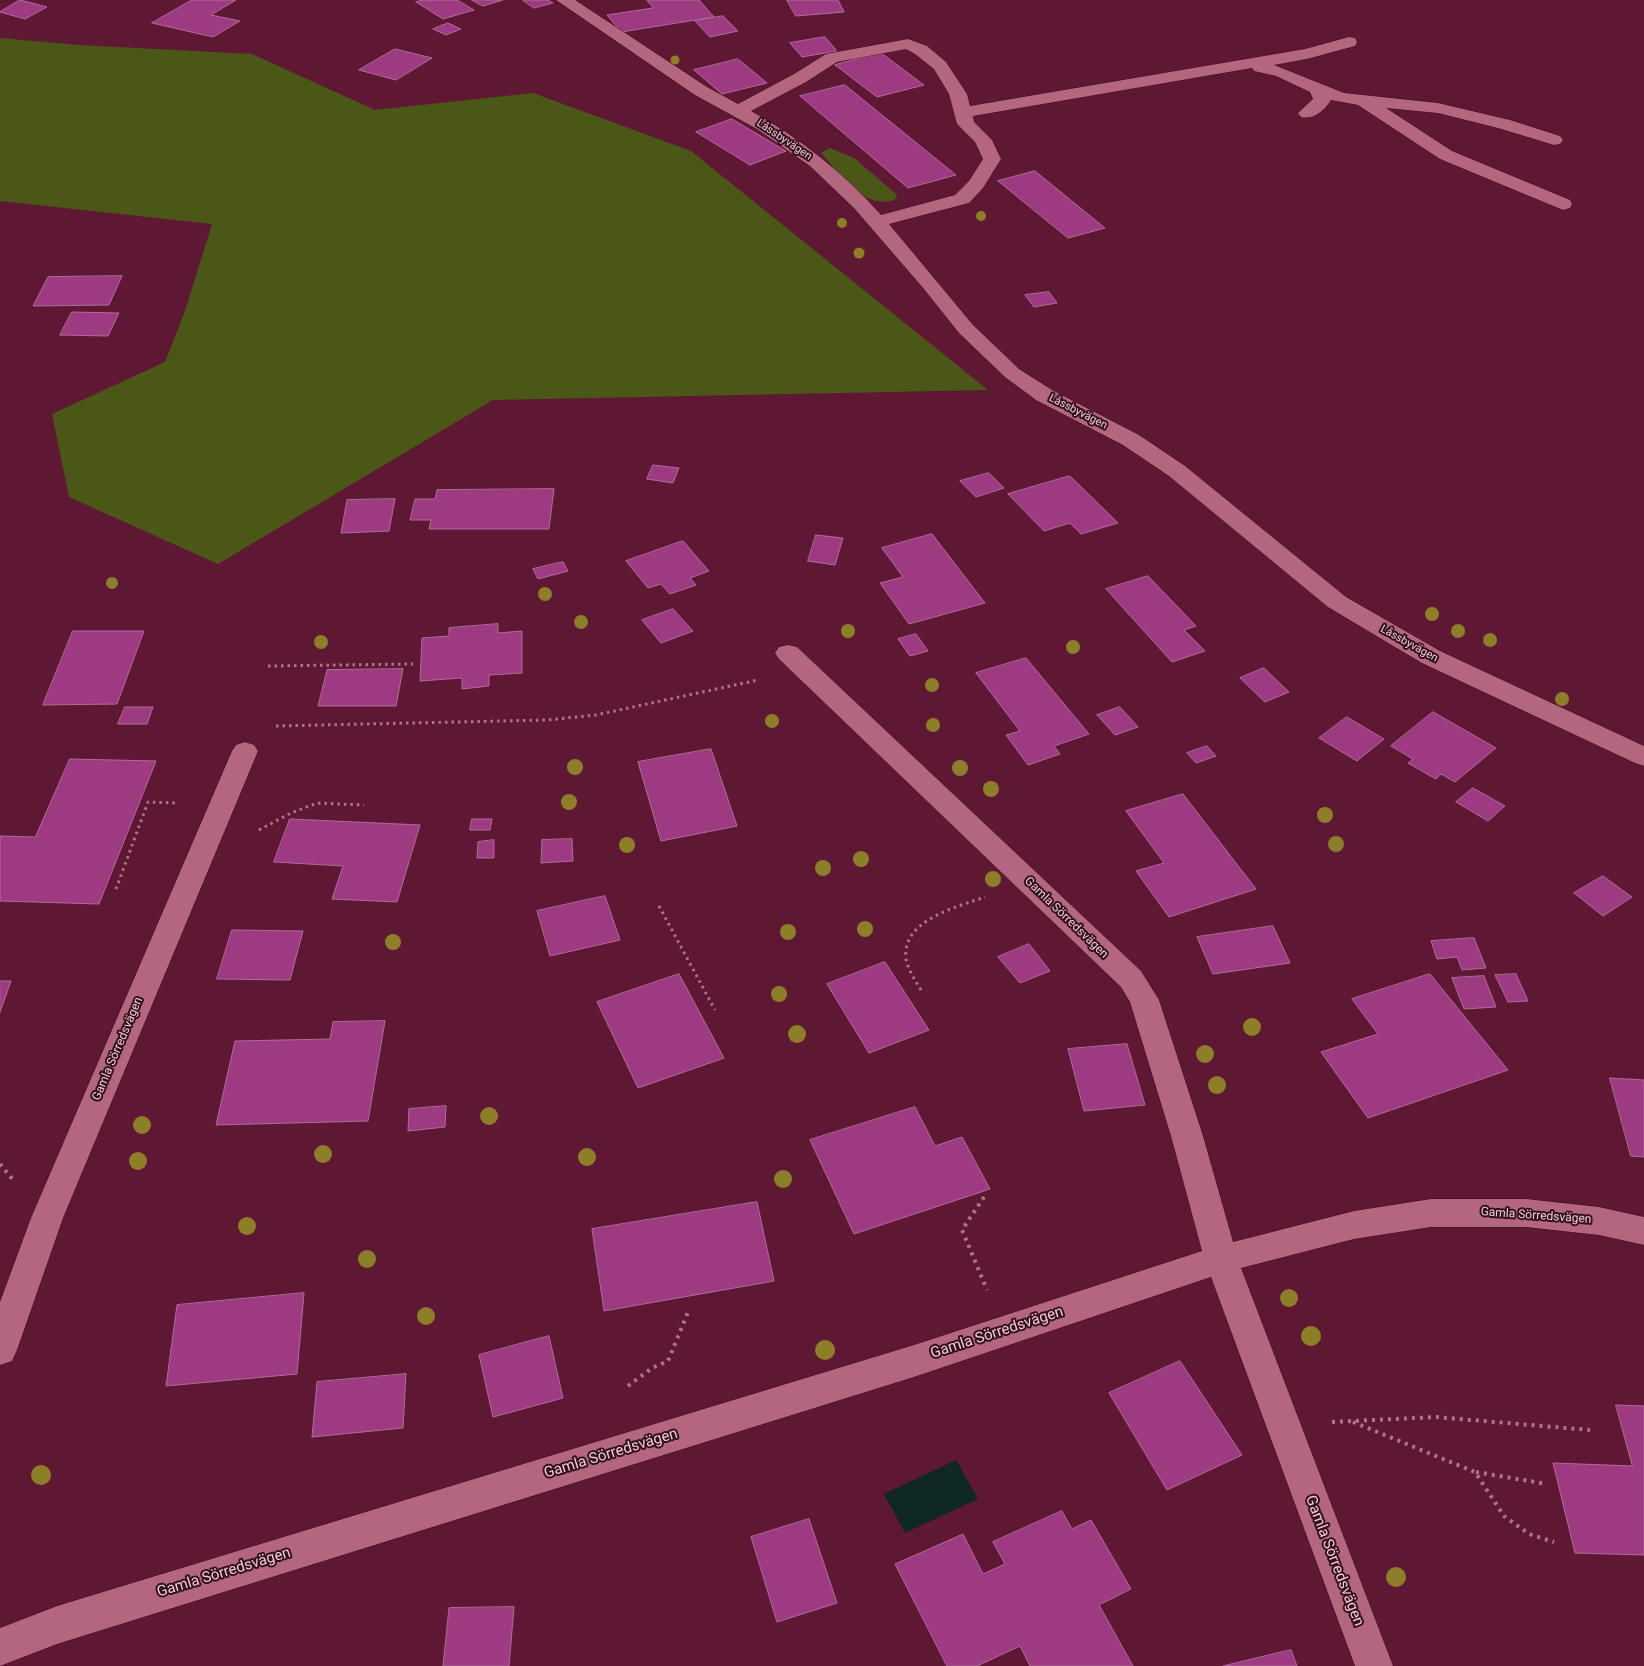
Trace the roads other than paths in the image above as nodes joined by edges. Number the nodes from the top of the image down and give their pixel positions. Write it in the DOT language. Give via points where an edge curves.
graph roads {
  1 [pos="564,0"];
  2 [pos="1350,42"];
  3 [pos="1238,66"];
  4 [pos="1318,89"];
  5 [pos="1358,100"];
  6 [pos="738,111"];
  7 [pos="963,112"];
  8 [pos="1307,113"];
  9 [pos="1554,140"];
  10 [pos="1563,204"];
  11 [pos="876,222"];
  12 [pos="797,661"];
  13 [pos="245,751"];
  14 [pos="1644,757"];
  15 [pos="1644,1231"];
  16 [pos="1222,1259"];
  17 [pos="0,1350"];
  18 [pos="0,1647"];
  19 [pos="1374,1666"];
  1 -- 6 [label="street, Låssbyvägen" via="701,91"];
  2 -- 3 [label="street" via="1307,54"];
  3 -- 4 [label="street" via="1282,71"];
  3 -- 7 [label="street"];
  4 -- 5 [label="street" via="1329,95"];
  4 -- 8 [label="street" via="1322,100"];
  5 -- 9 [label="street" via="1438,108"];
  5 -- 10 [label="street" via="1446,155"];
  6 -- 7 [label="street" via="832,58 908,44 940,66 958,94"];
  6 -- 11 [label="street, Låssbyvägen" via="816,162"];
  7 -- 11 [label="street" via="966,124 983,140 992,159 976,184 962,199"];
  11 -- 14 [label="street, Låssbyvägen" via="966,329 1012,373 1044,395 1106,426 1178,471 1337,602 1431,657"];
  12 -- 16 [label="street, Gamla Sörredsvägen" via="1131,979 1144,1000"];
  13 -- 17 [label="street, Gamla Sörredsvägen" via="47,1218"];
  15 -- 16 [label="street, Gamla Sörredsvägen" via="1599,1221 1526,1213 1431,1213 1354,1225"];
  16 -- 18 [label="street, Gamla Sörredsvägen" via="914,1361 57,1625"];
  16 -- 19 [label="street, Gamla Sörredsvägen"];
}
